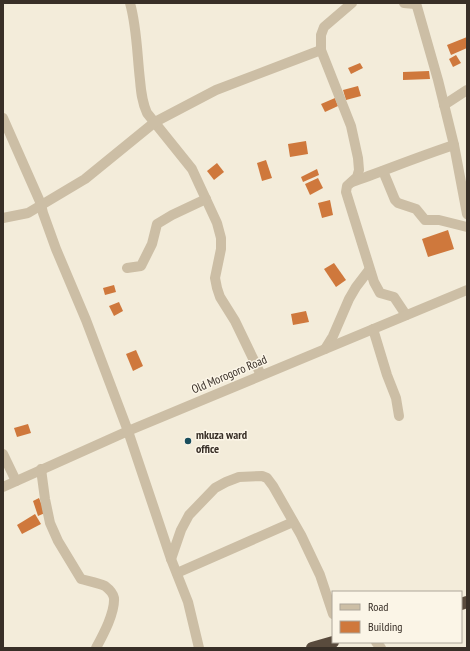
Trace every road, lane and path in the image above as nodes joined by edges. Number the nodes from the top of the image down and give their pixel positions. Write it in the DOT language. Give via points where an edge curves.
graph roads {
  1 [pos="130,3"];
  2 [pos="352,3"];
  3 [pos="404,3"];
  4 [pos="416,4"];
  5 [pos="321,50"];
  6 [pos="467,90"];
  7 [pos="444,105"];
  8 [pos="3,118"];
  9 [pos="155,122"];
  10 [pos="454,145"];
  11 [pos="383,171"];
  12 [pos="352,182"];
  13 [pos="206,199"];
  14 [pos="42,209"];
  15 [pos="467,214"];
  16 [pos="3,218"];
  17 [pos="467,227"];
  18 [pos="127,268"];
  19 [pos="369,270"];
  20 [pos="467,290"];
  21 [pos="406,315"];
  22 [pos="373,329"];
  23 [pos="325,348"];
  24 [pos="261,375"];
  25 [pos="399,416"];
  26 [pos="128,431"];
  27 [pos="3,454"];
  28 [pos="41,470"];
  29 [pos="16,481"];
  30 [pos="3,487"];
  31 [pos="293,522"];
  32 [pos="171,559"];
  33 [pos="177,574"];
  34 [pos="332,611"];
  35 [pos="332,642"];
  36 [pos="96,648"];
  37 [pos="199,648"];
  38 [pos="312,648"];
  1 -- 9 [label="street" via="136,33 142,102"];
  2 -- 5 [label="street" via="324,27"];
  3 -- 4 [label="street"];
  4 -- 7 [label="street"];
  5 -- 9 [label="street" via="216,90"];
  5 -- 12 [label="street" via="351,126 359,170"];
  6 -- 7 [label="street"];
  7 -- 10 [label="street"];
  8 -- 14 [label="street"];
  9 -- 13 [label="street" via="192,169"];
  9 -- 14 [label="street" via="85,179"];
  10 -- 11 [label="street" via="418,156"];
  10 -- 15 [label="street"];
  11 -- 12 [label="street"];
  11 -- 17 [label="street" via="398,203 416,209 425,220 439,220"];
  12 -- 19 [label="street" via="347,186 346,192"];
  13 -- 18 [label="street" via="158,224 141,266"];
  13 -- 24 [label="street" via="218,223 221,238 215,278 217,288"];
  14 -- 16 [label="street"];
  14 -- 26 [label="street"];
  19 -- 21 [label="street" via="380,293 394,298"];
  19 -- 23 [label="street" via="349,298 334,336"];
  20 -- 21 [label="street, Old Morogoro Road"];
  21 -- 22 [label="street, Old Morogoro Road"];
  22 -- 23 [label="street, Old Morogoro Road"];
  22 -- 25 [label="street" via="398,404"];
  23 -- 24 [label="street, Old Morogoro Road"];
  24 -- 26 [label="street, Old Morogoro Road"];
  26 -- 28 [label="street, Old Morogoro Road"];
  26 -- 32 [label="street"];
  27 -- 29 [label="street"];
  28 -- 29 [label="street, Old Morogoro Road"];
  28 -- 36 [label="street" via="50,523 58,541 81,579 103,585 114,599 108,622"];
  29 -- 30 [label="street, Old Morogoro Road"];
  31 -- 32 [label="street" via="267,478 239,478 215,488 189,515"];
  31 -- 33 [label="street"];
  31 -- 34 [label="street" via="320,575"];
  32 -- 33 [label="street"];
  33 -- 37 [label="street" via="188,602"];
  35 -- 38 [label="highway"];
}
